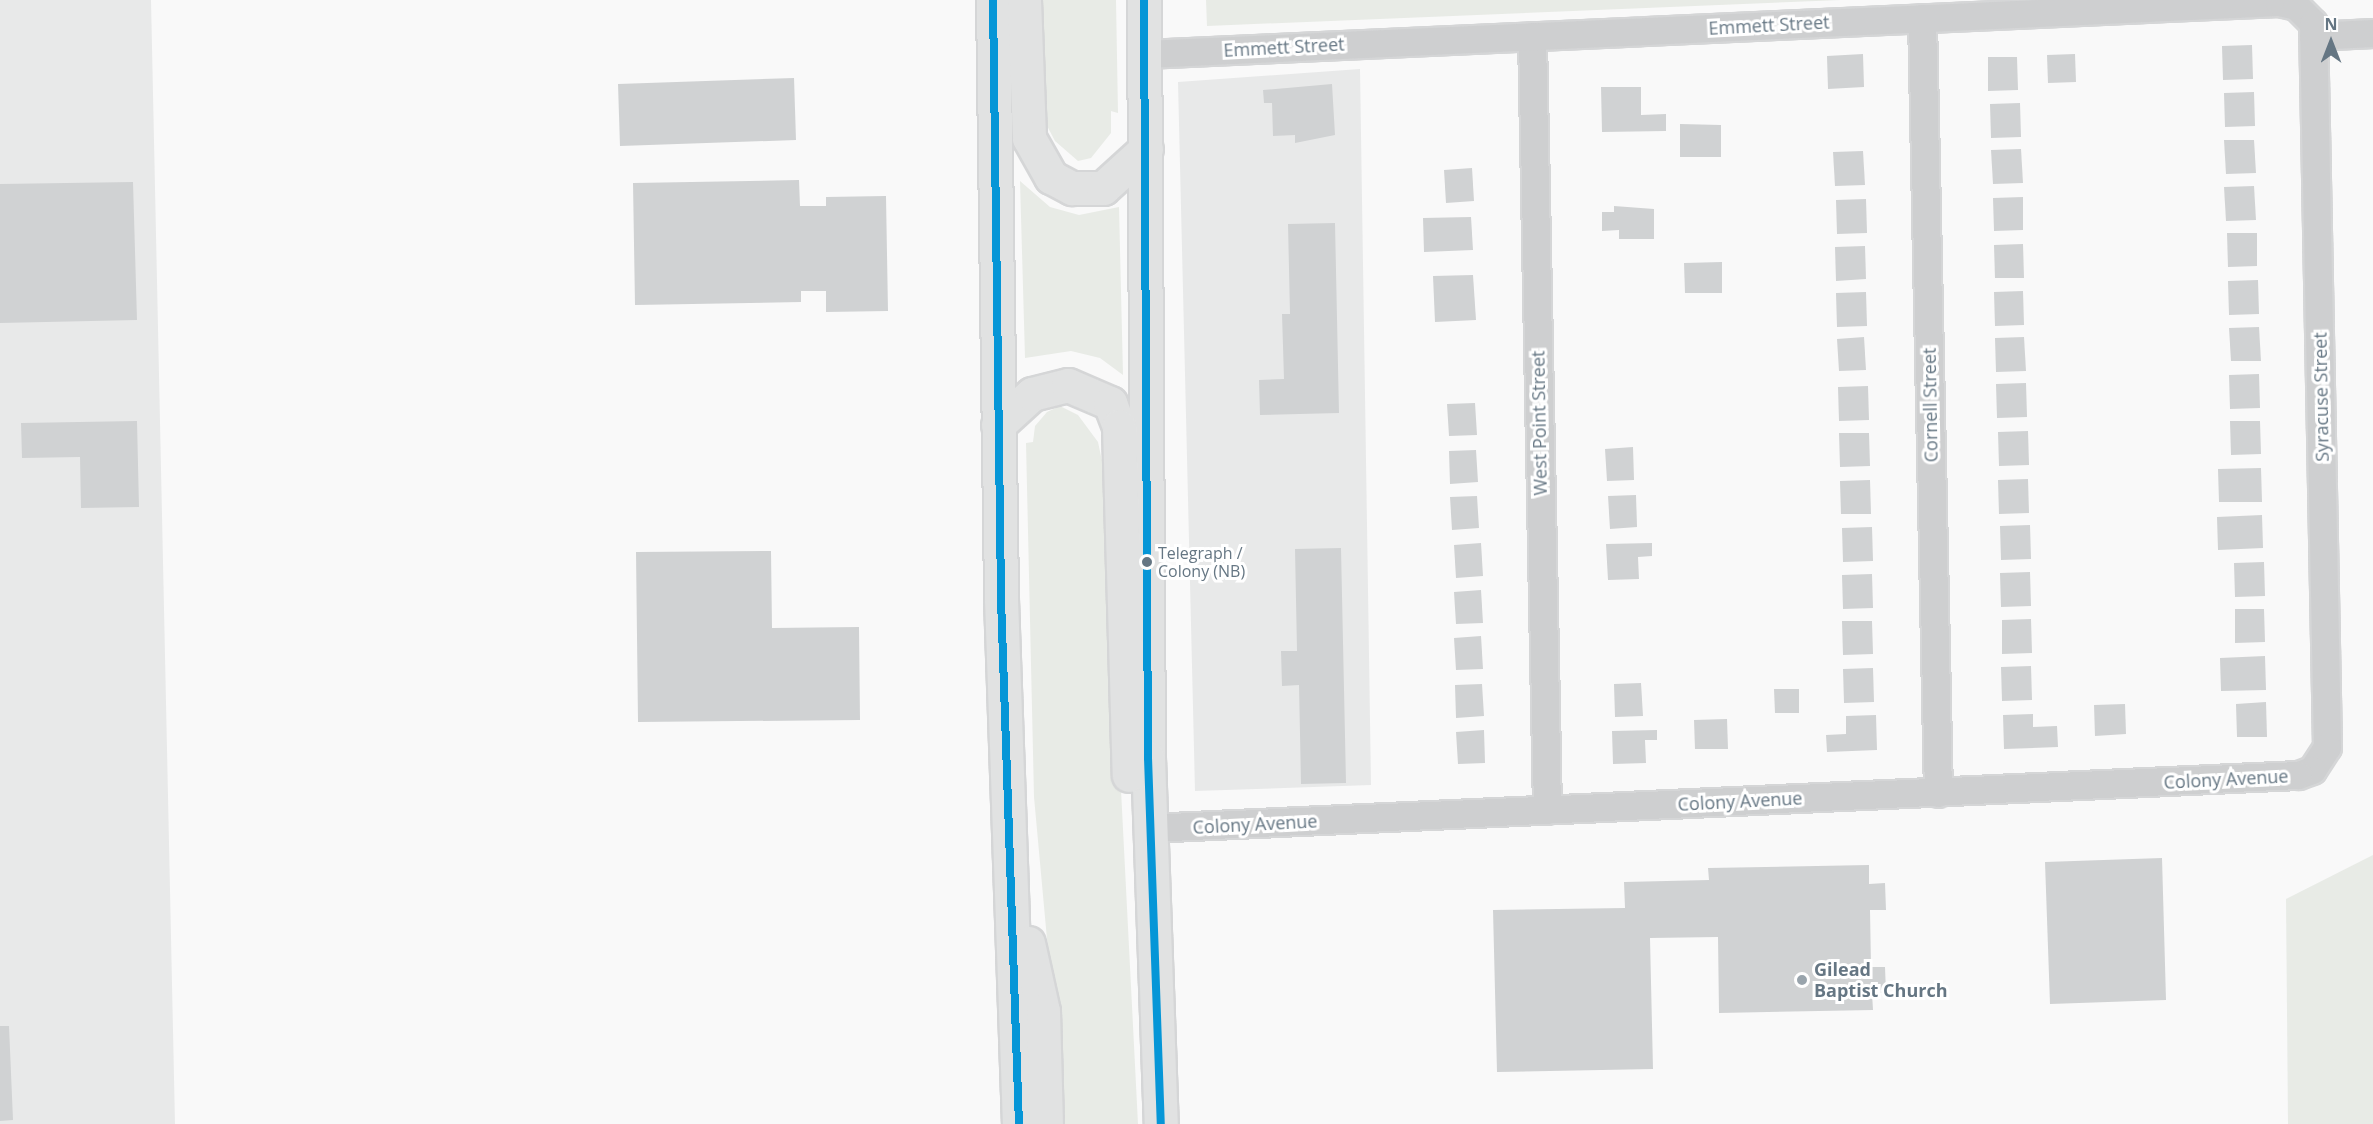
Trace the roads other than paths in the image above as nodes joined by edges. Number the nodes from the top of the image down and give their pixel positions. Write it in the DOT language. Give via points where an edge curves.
graph roads {
  1 [pos="993,0"];
  2 [pos="1024,0"];
  3 [pos="1144,0"];
  4 [pos="1922,18"];
  5 [pos="2373,33"];
  6 [pos="1532,36"];
  7 [pos="2313,36"];
  8 [pos="1145,54"];
  9 [pos="1146,150"];
  10 [pos="998,425"];
  11 [pos="2324,757"];
  12 [pos="1938,793"];
  13 [pos="1547,810"];
  14 [pos="1150,828"];
  15 [pos="1152,870"];
  16 [pos="1013,874"];
  17 [pos="1019,1124"];
  18 [pos="1047,1124"];
  19 [pos="1161,1124"];
  1 -- 10 [label="main road"];
  2 -- 9 [label="main road" via="1029,138 1051,177 1072,188 1103,188"];
  3 -- 8 [label="main road"];
  4 -- 6 [label="street, Emmett Street"];
  4 -- 7 [label="street, Emmett Street" via="2279,2 2308,15"];
  4 -- 12 [label="street, Cornell Street"];
  5 -- 7 [label="street"];
  6 -- 8 [label="street, Emmett Street"];
  6 -- 13 [label="street, West Point Street"];
  7 -- 11 [label="street, Syracuse Street"];
  8 -- 9 [label="main road"];
  9 -- 14 [label="main road"];
  10 -- 15 [label="main road" via="1032,394 1068,385 1091,390 1110,403 1119,426 1125,761"];
  10 -- 16 [label="main road"];
  11 -- 12 [label="street, Colony Avenue" via="2298,775"];
  12 -- 13 [label="street, Colony Avenue"];
  13 -- 14 [label="street, Colony Avenue"];
  14 -- 15 [label="main road"];
  15 -- 19 [label="main road"];
  16 -- 17 [label="main road"];
  16 -- 18 [label="main road" via="1043,1011"];
}
